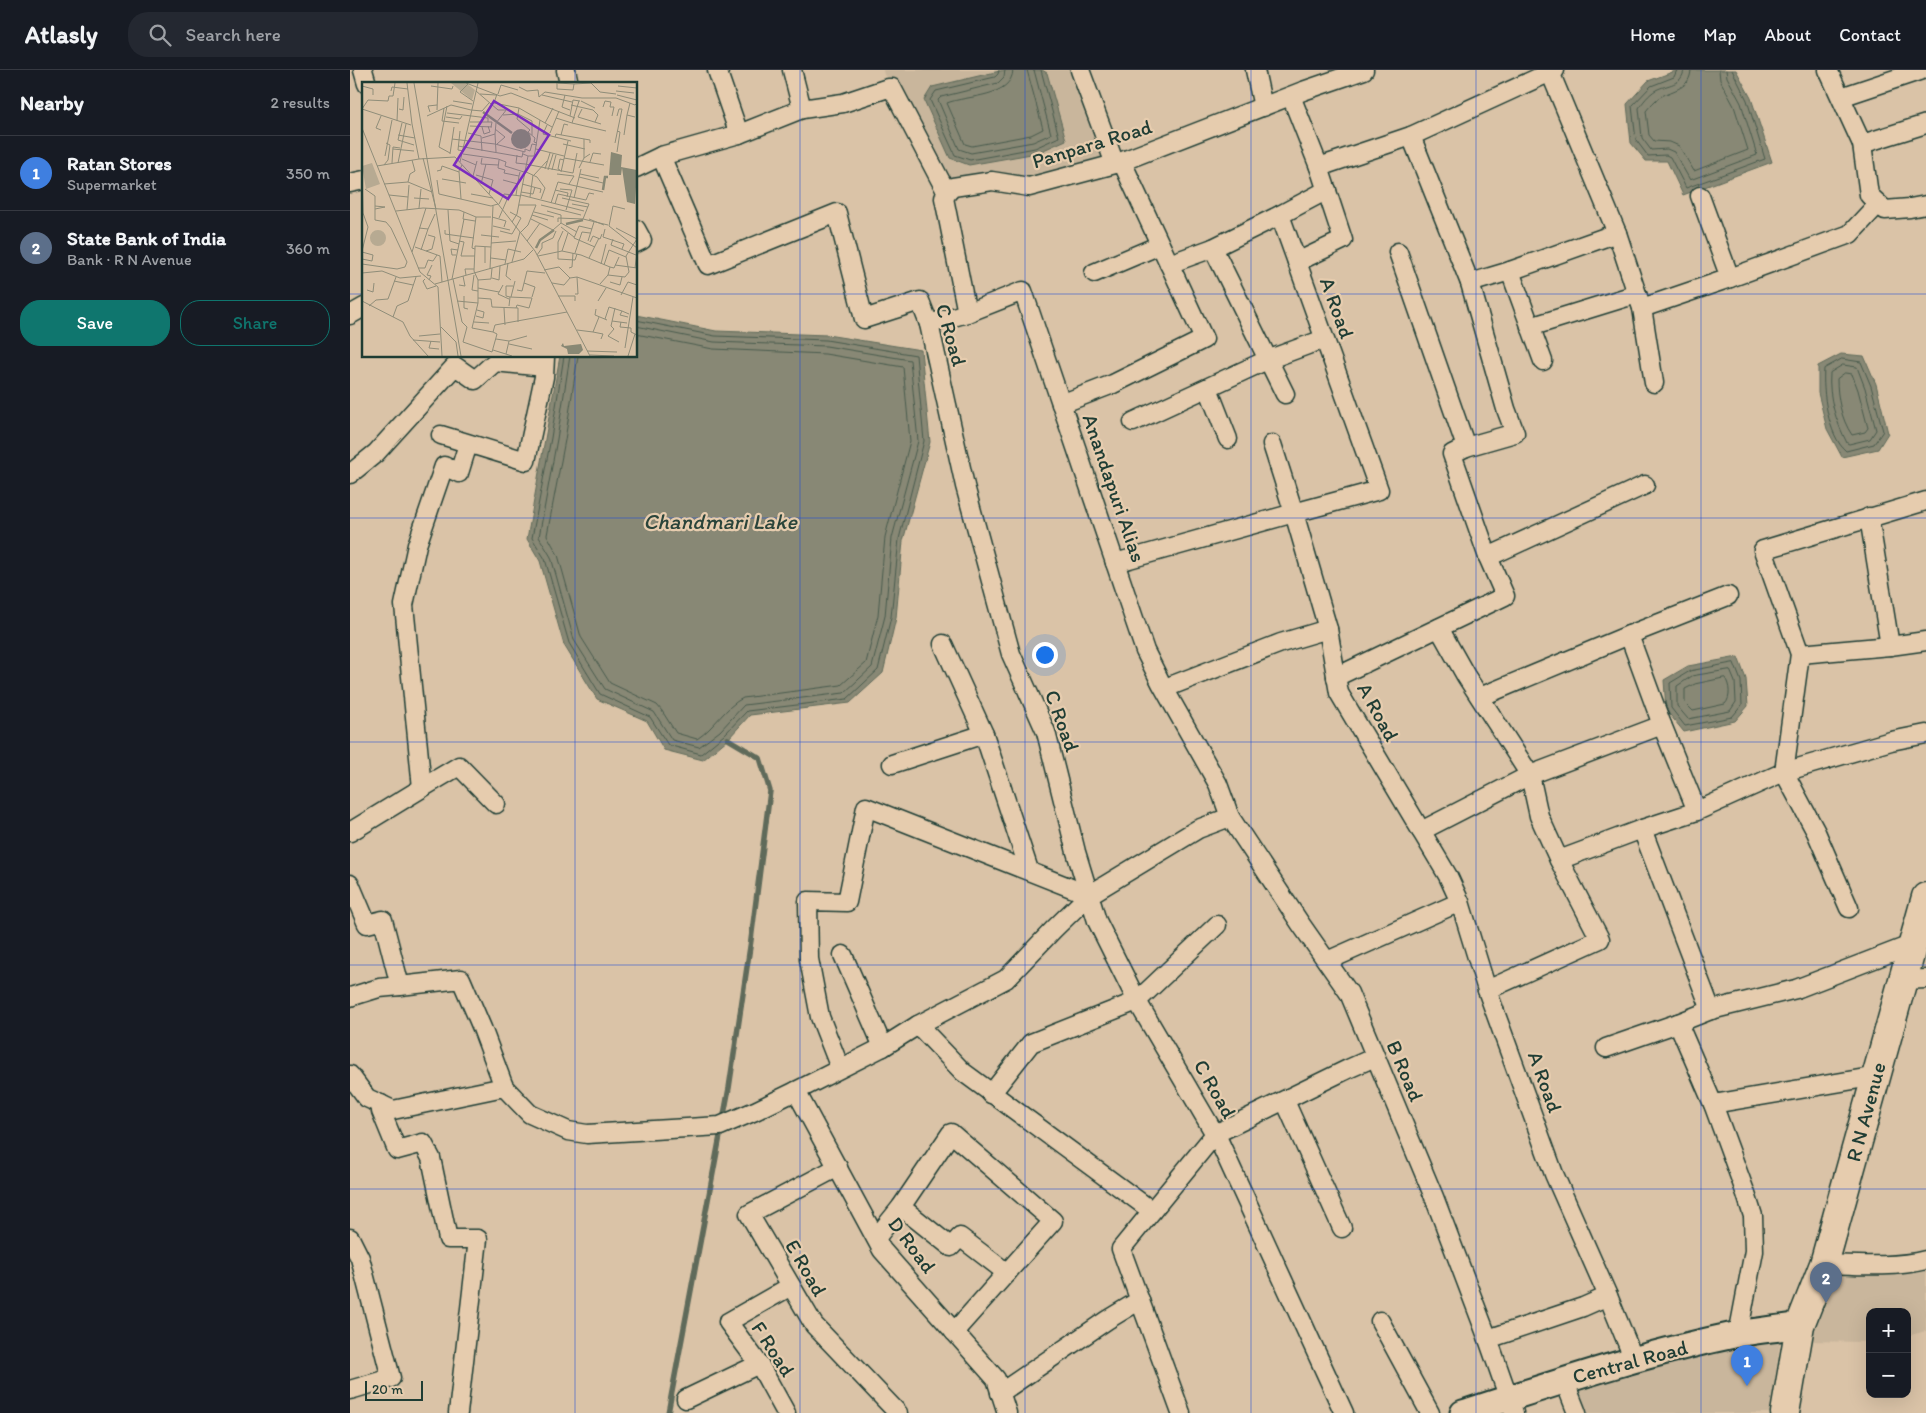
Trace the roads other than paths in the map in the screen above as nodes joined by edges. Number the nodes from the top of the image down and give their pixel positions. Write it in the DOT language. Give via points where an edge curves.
graph roads {
  1 [pos="718,70"];
  2 [pos="792,70"];
  3 [pos="1080,70"];
  4 [pos="1255,70"];
  5 [pos="1364,70"];
  6 [pos="1828,70"];
  7 [pos="1922,70"];
  8 [pos="1553,71"];
  9 [pos="1291,96"];
  10 [pos="1841,97"];
  11 [pos="1263,107"];
  12 [pos="802,109"];
  13 [pos="1926,124"];
  14 [pos="739,134"];
  15 [pos="1411,136"];
  16 [pos="1862,144"];
  17 [pos="661,156"];
  18 [pos="1118,163"];
  19 [pos="638,167"];
  20 [pos="1319,167"];
  21 [pos="1326,190"];
  22 [pos="946,193"];
  23 [pos="1700,196"];
  24 [pos="1878,204"];
  25 [pos="1926,205"];
  26 [pos="1280,215"];
  27 [pos="638,233"];
  28 [pos="1616,233"];
  29 [pos="638,242"];
  30 [pos="1160,245"];
  31 [pos="1213,248"];
  32 [pos="1398,252"];
  33 [pos="1297,262"];
  34 [pos="1169,264"];
  35 [pos="1510,271"];
  36 [pos="1094,274"];
  37 [pos="1730,278"];
  38 [pos="1470,283"];
  39 [pos="1639,301"];
  40 [pos="362,308"];
  41 [pos="967,313"];
  42 [pos="350,315"];
  43 [pos="929,324"];
  44 [pos="1530,327"];
  45 [pos="1324,339"];
  46 [pos="1268,360"];
  47 [pos="545,362"];
  48 [pos="1543,362"];
  49 [pos="1654,383"];
  50 [pos="1208,388"];
  51 [pos="1285,394"];
  52 [pos="1061,404"];
  53 [pos="1133,422"];
  54 [pos="441,435"];
  55 [pos="1228,439"];
  56 [pos="468,444"];
  57 [pos="1272,444"];
  58 [pos="1466,447"];
  59 [pos="350,474"];
  60 [pos="1645,484"];
  61 [pos="1926,501"];
  62 [pos="1294,513"];
  63 [pos="1869,517"];
  64 [pos="1488,557"];
  65 [pos="1115,563"];
  66 [pos="1728,596"];
  67 [pos="1439,628"];
  68 [pos="1328,629"];
  69 [pos="1629,635"];
  70 [pos="1926,641"];
  71 [pos="944,644"];
  72 [pos="1890,646"];
  73 [pos="1800,654"];
  74 [pos="1336,677"];
  75 [pos="1164,688"];
  76 [pos="1480,697"];
  77 [pos="1662,725"];
  78 [pos="984,734"];
  79 [pos="1926,734"];
  80 [pos="892,764"];
  81 [pos="1784,772"];
  82 [pos="1530,775"];
  83 [pos="1218,784"];
  84 [pos="422,788"];
  85 [pos="496,804"];
  86 [pos="1698,811"];
  87 [pos="1230,817"];
  88 [pos="1642,829"];
  89 [pos="350,832"];
  90 [pos="1421,832"];
  91 [pos="1559,860"];
  92 [pos="1029,870"];
  93 [pos="350,884"];
  94 [pos="1089,895"];
  95 [pos="1926,897"];
  96 [pos="1460,902"];
  97 [pos="1849,908"];
  98 [pos="1217,925"];
  99 [pos="1913,944"];
  100 [pos="843,955"];
  101 [pos="1326,961"];
  102 [pos="1914,980"];
  103 [pos="400,986"];
  104 [pos="1487,990"];
  105 [pos="350,997"];
  106 [pos="1137,1001"];
  107 [pos="1711,1010"];
  108 [pos="1678,1023"];
  109 [pos="918,1025"];
  110 [pos="883,1047"];
  111 [pos="1606,1048"];
  112 [pos="1375,1057"];
  113 [pos="840,1068"];
  114 [pos="350,1075"];
  115 [pos="1876,1076"];
  116 [pos="504,1086"];
  117 [pos="796,1091"];
  118 [pos="991,1094"];
  119 [pos="1285,1101"];
  120 [pos="381,1104"];
  121 [pos="1713,1104"];
  122 [pos="1215,1134"];
  123 [pos="838,1167"];
  124 [pos="901,1208"];
  125 [pos="1152,1211"];
  126 [pos="1342,1228"];
  127 [pos="350,1238"];
  128 [pos="876,1238"];
  129 [pos="1926,1260"];
  130 [pos="1824,1264"];
  131 [pos="1007,1273"];
  132 [pos="791,1286"];
  133 [pos="1608,1296"];
  134 [pos="1140,1300"];
  135 [pos="1380,1321"];
  136 [pos="1800,1326"];
  137 [pos="954,1332"];
  138 [pos="1738,1335"];
  139 [pos="1488,1338"];
  140 [pos="1634,1360"];
  141 [pos="759,1364"];
  142 [pos="1564,1380"];
  143 [pos="350,1390"];
  144 [pos="1000,1393"];
  145 [pos="686,1399"];
  146 [pos="1512,1406"];
  147 [pos="458,1413"];
  148 [pos="786,1413"];
  149 [pos="898,1413"];
  150 [pos="1007,1413"];
  151 [pos="1181,1413"];
  152 [pos="1344,1413"];
  153 [pos="1430,1413"];
  154 [pos="1463,1413"];
  155 [pos="1577,1413"];
  156 [pos="1784,1413"];
  1 -- 14 [label="street"];
  2 -- 12 [label="street"];
  3 -- 18 [label="street"];
  4 -- 11 [label="street"];
  5 -- 9 [label="street, Panpara Road"];
  6 -- 10 [label="street"];
  7 -- 10 [label="street"];
  8 -- 15 [label="street"];
  8 -- 28 [label="street"];
  9 -- 11 [label="street, Panpara Road"];
  9 -- 20 [label="street, A Road"];
  10 -- 16 [label="street"];
  11 -- 18 [label="street, Panpara Road"];
  12 -- 14 [label="street"];
  12 -- 22 [label="street" via="843,103 892,88"];
  13 -- 16 [label="street"];
  14 -- 17 [label="street"];
  15 -- 20 [label="street"];
  15 -- 38 [label="street"];
  16 -- 24 [label="street" via="1869,195"];
  17 -- 19 [label="street"];
  17 -- 43 [label="street, C Road" via="708,265 837,213 864,319 920,301"];
  18 -- 22 [label="street, Panpara Road" via="1029,187 992,181 953,187"];
  18 -- 30 [label="street"];
  20 -- 21 [label="street, A Road"];
  21 -- 26 [label="street"];
  21 -- 33 [label="street, A Road" via="1343,240"];
  22 -- 41 [label="street" via="944,198"];
  23 -- 37 [label="street"];
  24 -- 25 [label="street" via="1885,210"];
  24 -- 37 [label="street" via="1850,234"];
  26 -- 31 [label="street"];
  26 -- 33 [label="street"];
  27 -- 29 [label="street" via="642,240"];
  28 -- 35 [label="street"];
  28 -- 39 [label="street"];
  30 -- 34 [label="street"];
  30 -- 36 [label="street"];
  31 -- 34 [label="street"];
  31 -- 46 [label="street"];
  32 -- 58 [label="street"];
  33 -- 45 [label="street, A Road"];
  34 -- 52 [label="street" via="1204,339 1113,384"];
  35 -- 38 [label="street"];
  35 -- 44 [label="street"];
  37 -- 39 [label="street"];
  38 -- 58 [label="street" via="1515,433"];
  39 -- 44 [label="street"];
  39 -- 49 [label="street"];
  40 -- 42 [label="street"];
  41 -- 43 [label="street, Anandapuri Alias"];
  41 -- 52 [label="street, Anandapuri Alias" via="1023,291"];
  43 -- 94 [label="street, C Road" via="964,486 1009,645 1046,732"];
  44 -- 48 [label="street"];
  45 -- 46 [label="street"];
  45 -- 62 [label="street, A Road" via="1379,490"];
  46 -- 50 [label="street"];
  46 -- 51 [label="street"];
  47 -- 56 [label="street" via="526,461"];
  47 -- 59 [label="street" via="495,362 475,380 455,366 376,453"];
  50 -- 53 [label="street"];
  50 -- 55 [label="street"];
  52 -- 65 [label="street, Anandapuri Alias"];
  54 -- 56 [label="street"];
  56 -- 84 [label="street" via="459,473 444,466 417,545 404,605"];
  57 -- 62 [label="street"];
  58 -- 64 [label="street" via="1452,454"];
  60 -- 64 [label="street"];
  61 -- 63 [label="street"];
  62 -- 65 [label="street"];
  62 -- 68 [label="street, A Road"];
  63 -- 72 [label="street"];
  63 -- 73 [label="street" via="1763,550"];
  64 -- 67 [label="street" via="1505,596"];
  65 -- 75 [label="street, Anandapuri Alias" via="1145,651"];
  66 -- 69 [label="street"];
  67 -- 74 [label="street"];
  67 -- 76 [label="street"];
  68 -- 74 [label="street, A Road"];
  68 -- 75 [label="street" via="1281,643"];
  69 -- 76 [label="street"];
  69 -- 77 [label="street"];
  70 -- 72 [label="street"];
  71 -- 78 [label="street"];
  72 -- 73 [label="street"];
  73 -- 81 [label="street"];
  74 -- 90 [label="street, A Road" via="1339,693"];
  75 -- 83 [label="street, Anandapuri Alias"];
  76 -- 82 [label="street"];
  77 -- 82 [label="street"];
  77 -- 86 [label="street"];
  78 -- 80 [label="street"];
  78 -- 92 [label="street"];
  79 -- 81 [label="street"];
  81 -- 86 [label="street"];
  81 -- 97 [label="street" via="1816,832"];
  82 -- 90 [label="street"];
  82 -- 91 [label="street" via="1539,816"];
  83 -- 87 [label="street, B Road"];
  84 -- 85 [label="street" via="459,766"];
  84 -- 89 [label="street"];
  86 -- 88 [label="street"];
  87 -- 94 [label="street" via="1198,829"];
  87 -- 101 [label="street, B Road"];
  88 -- 91 [label="street"];
  88 -- 107 [label="street"];
  90 -- 96 [label="street, A Road"];
  91 -- 104 [label="street" via="1600,939"];
  92 -- 94 [label="street"];
  92 -- 113 [label="street" via="866,807 847,902 808,901 810,959 820,1017"];
  93 -- 103 [label="street" via="367,924 383,920"];
  94 -- 106 [label="street, C Road" via="1097,921"];
  94 -- 109 [label="street" via="1006,980"];
  95 -- 99 [label="main road, R N Avenue"];
  96 -- 101 [label="street"];
  96 -- 104 [label="street, A Road"];
  98 -- 106 [label="street"];
  99 -- 102 [label="main road, R N Avenue"];
  99 -- 107 [label="street" via="1796,989"];
  100 -- 110 [label="street"];
  101 -- 112 [label="street, B Road" via="1349,993"];
  102 -- 115 [label="main road, R N Avenue"];
  103 -- 105 [label="street" via="379,988"];
  103 -- 116 [label="street" via="461,979"];
  104 -- 133 [label="street, A Road" via="1554,1174"];
  106 -- 118 [label="street" via="1031,1044"];
  106 -- 122 [label="street, C Road"];
  107 -- 108 [label="street"];
  108 -- 111 [label="street"];
  108 -- 121 [label="street"];
  109 -- 110 [label="street"];
  109 -- 118 [label="street" via="963,1072"];
  110 -- 113 [label="street"];
  112 -- 119 [label="street"];
  112 -- 139 [label="street, B Road" via="1434,1197"];
  113 -- 117 [label="street"];
  114 -- 120 [label="street" via="366,1098"];
  115 -- 121 [label="street"];
  115 -- 130 [label="main road, R N Avenue"];
  116 -- 117 [label="street" via="530,1114 568,1131 587,1134 720,1126"];
  116 -- 120 [label="street" via="393,1110"];
  117 -- 123 [label="street, D Road"];
  118 -- 125 [label="street"];
  119 -- 122 [label="street"];
  119 -- 126 [label="street"];
  120 -- 147 [label="street" via="397,1150 423,1143 431,1158 448,1239 478,1239"];
  121 -- 138 [label="street" via="1753,1216 1754,1251"];
  122 -- 125 [label="street"];
  122 -- 152 [label="street, C Road"];
  123 -- 128 [label="street, D Road"];
  123 -- 132 [label="street, E Road" via="749,1214"];
  124 -- 128 [label="street"];
  124 -- 131 [label="street" via="951,1247 960,1237"];
  124 -- 131 [label="street" via="950,1133 1053,1221"];
  125 -- 134 [label="street" via="1121,1249"];
  127 -- 143 [label="street" via="360,1258 392,1378"];
  128 -- 137 [label="street, D Road" via="882,1250"];
  129 -- 130 [label="street" via="1866,1265"];
  130 -- 136 [label="main road, R N Avenue"];
  131 -- 137 [label="street"];
  132 -- 141 [label="street, F Road" via="728,1322"];
  132 -- 149 [label="street, E Road" via="814,1325"];
  133 -- 139 [label="street"];
  133 -- 140 [label="street, A Road"];
  134 -- 144 [label="street"];
  134 -- 151 [label="street"];
  135 -- 153 [label="street"];
  136 -- 138 [label="street, Central Road"];
  136 -- 156 [label="main road, R N Avenue"];
  137 -- 144 [label="street, D Road" via="996,1379"];
  138 -- 140 [label="street, Central Road"];
  139 -- 146 [label="street, B Road"];
  140 -- 142 [label="street, Central Road"];
  141 -- 145 [label="street"];
  141 -- 148 [label="street, F Road"];
  142 -- 146 [label="street, Central Road"];
  142 -- 155 [label="street"];
  144 -- 150 [label="street, D Road"];
  146 -- 154 [label="street, Central Road"];
}
